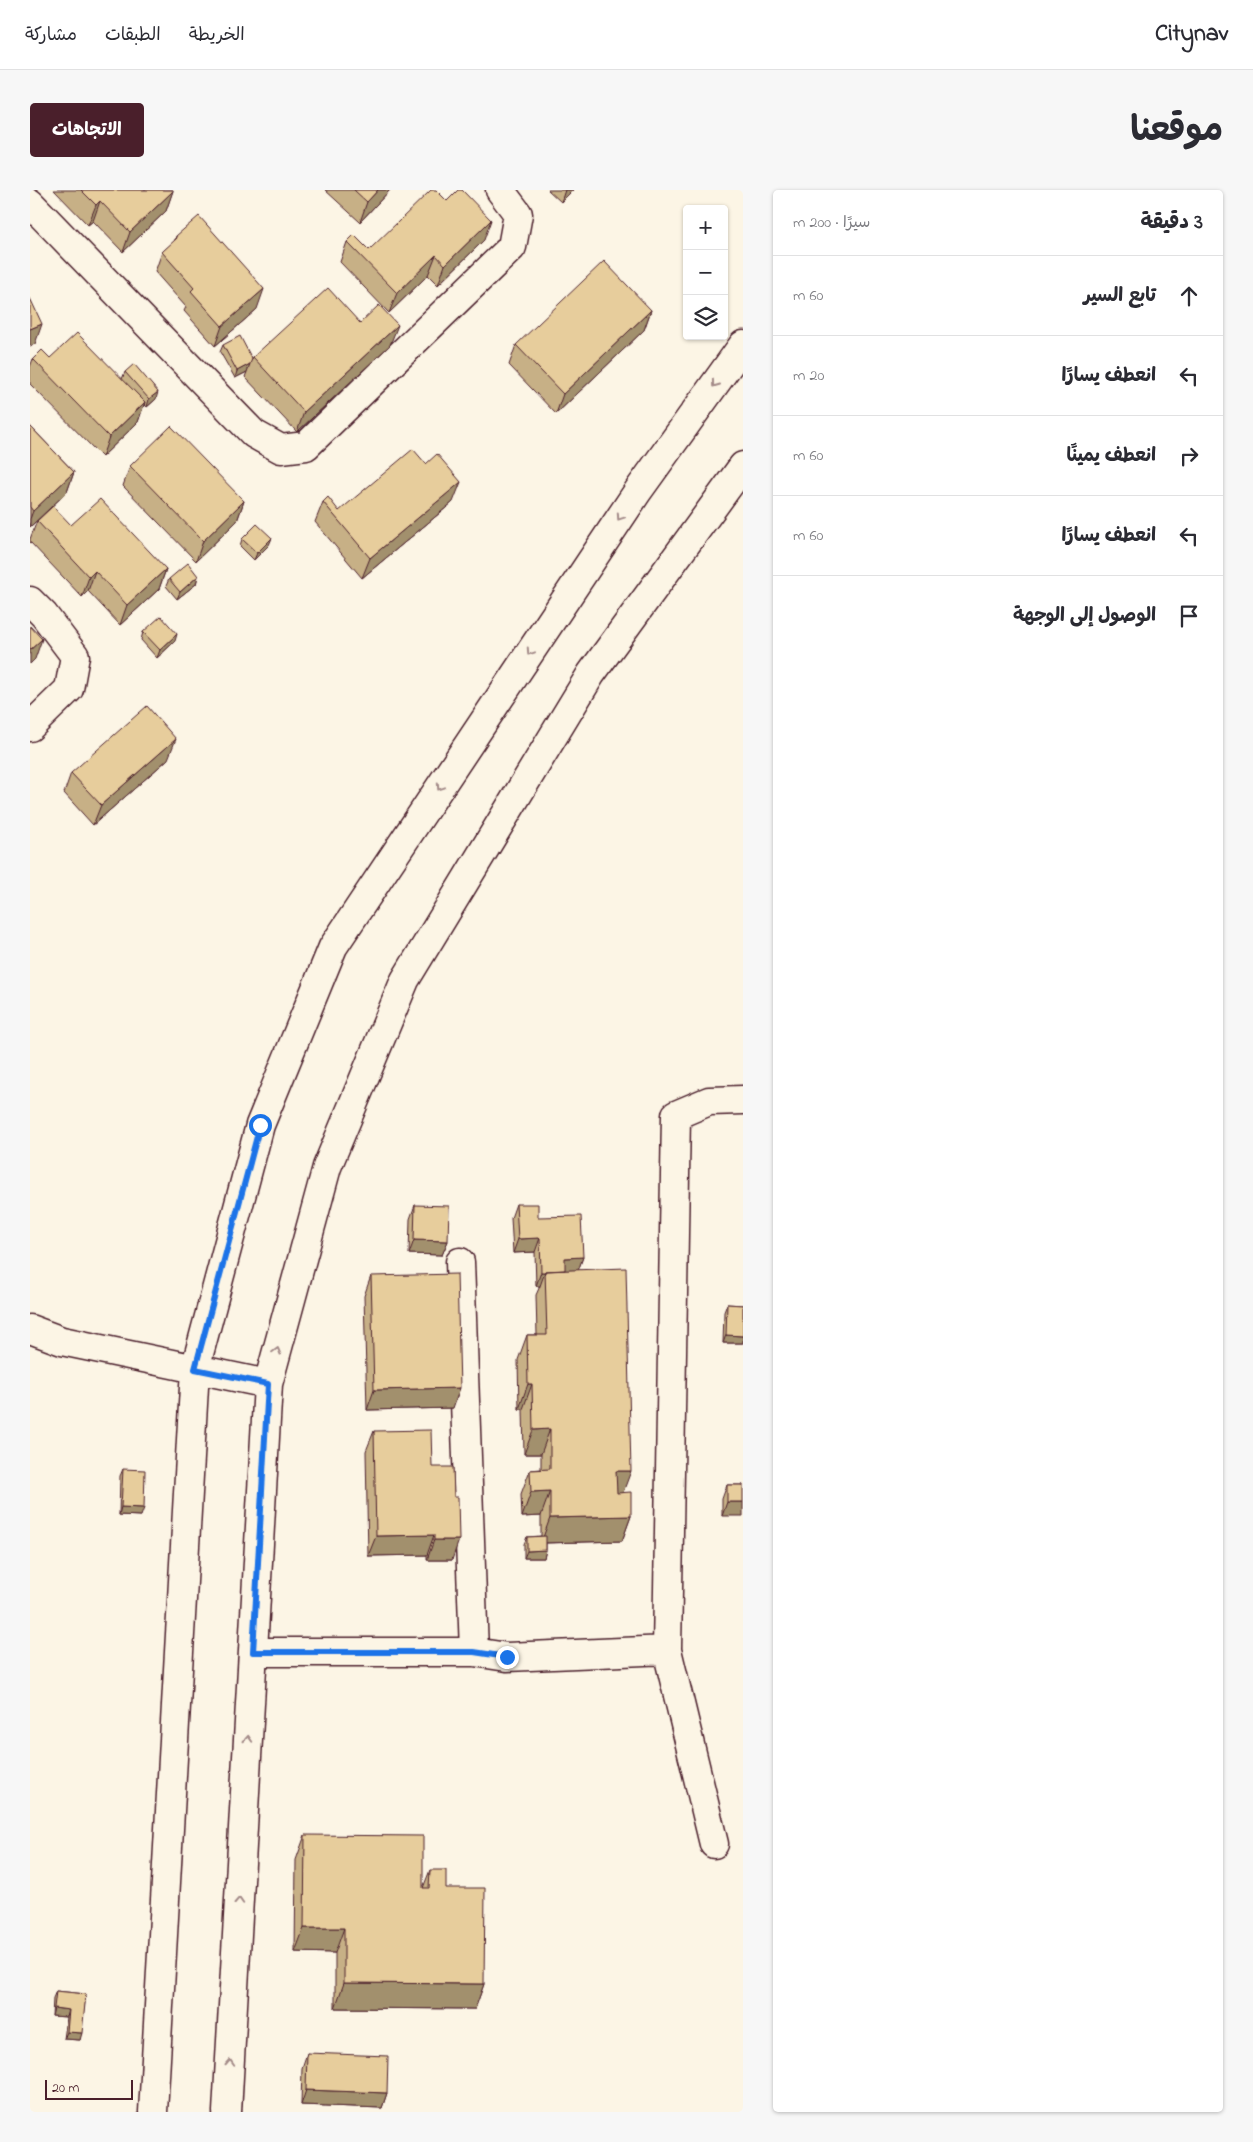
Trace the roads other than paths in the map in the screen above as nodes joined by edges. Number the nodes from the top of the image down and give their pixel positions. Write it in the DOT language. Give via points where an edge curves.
graph roads {
  1 [pos="500,190"];
  2 [pos="30,203"];
  3 [pos="743,345"];
  4 [pos="743,466"];
  5 [pos="30,601"];
  6 [pos="30,727"];
  7 [pos="743,1100"];
  8 [pos="460,1262"];
  9 [pos="30,1330"];
  10 [pos="195,1369"];
  11 [pos="268,1384"];
  12 [pos="667,1650"];
  13 [pos="253,1652"];
  14 [pos="474,1652"];
  15 [pos="714,1844"];
  16 [pos="153,2112"];
  17 [pos="227,2112"];
  1 -- 2 [label="street" via="518,214 512,247 306,446 281,449 254,434"];
  3 -- 10 [label="street, one-way" via="638,491 333,947 260,1125"];
  11 -- 4 [label="street, one-way" via="327,1167 405,980 591,674"];
  5 -- 6 [label="street" via="75,656 69,689"];
  7 -- 12 [label="street" via="709,1101 676,1115"];
  8 -- 14 [label="street"];
  9 -- 10 [label="street" via="62,1341"];
  10 -- 11 [label="street"];
  10 -- 16 [label="street"];
  11 -- 13 [label="street"];
  12 -- 14 [label="street" via="507,1657"];
  12 -- 15 [label="street"];
  13 -- 14 [label="street"];
  17 -- 13 [label="street, one-way"];
}
